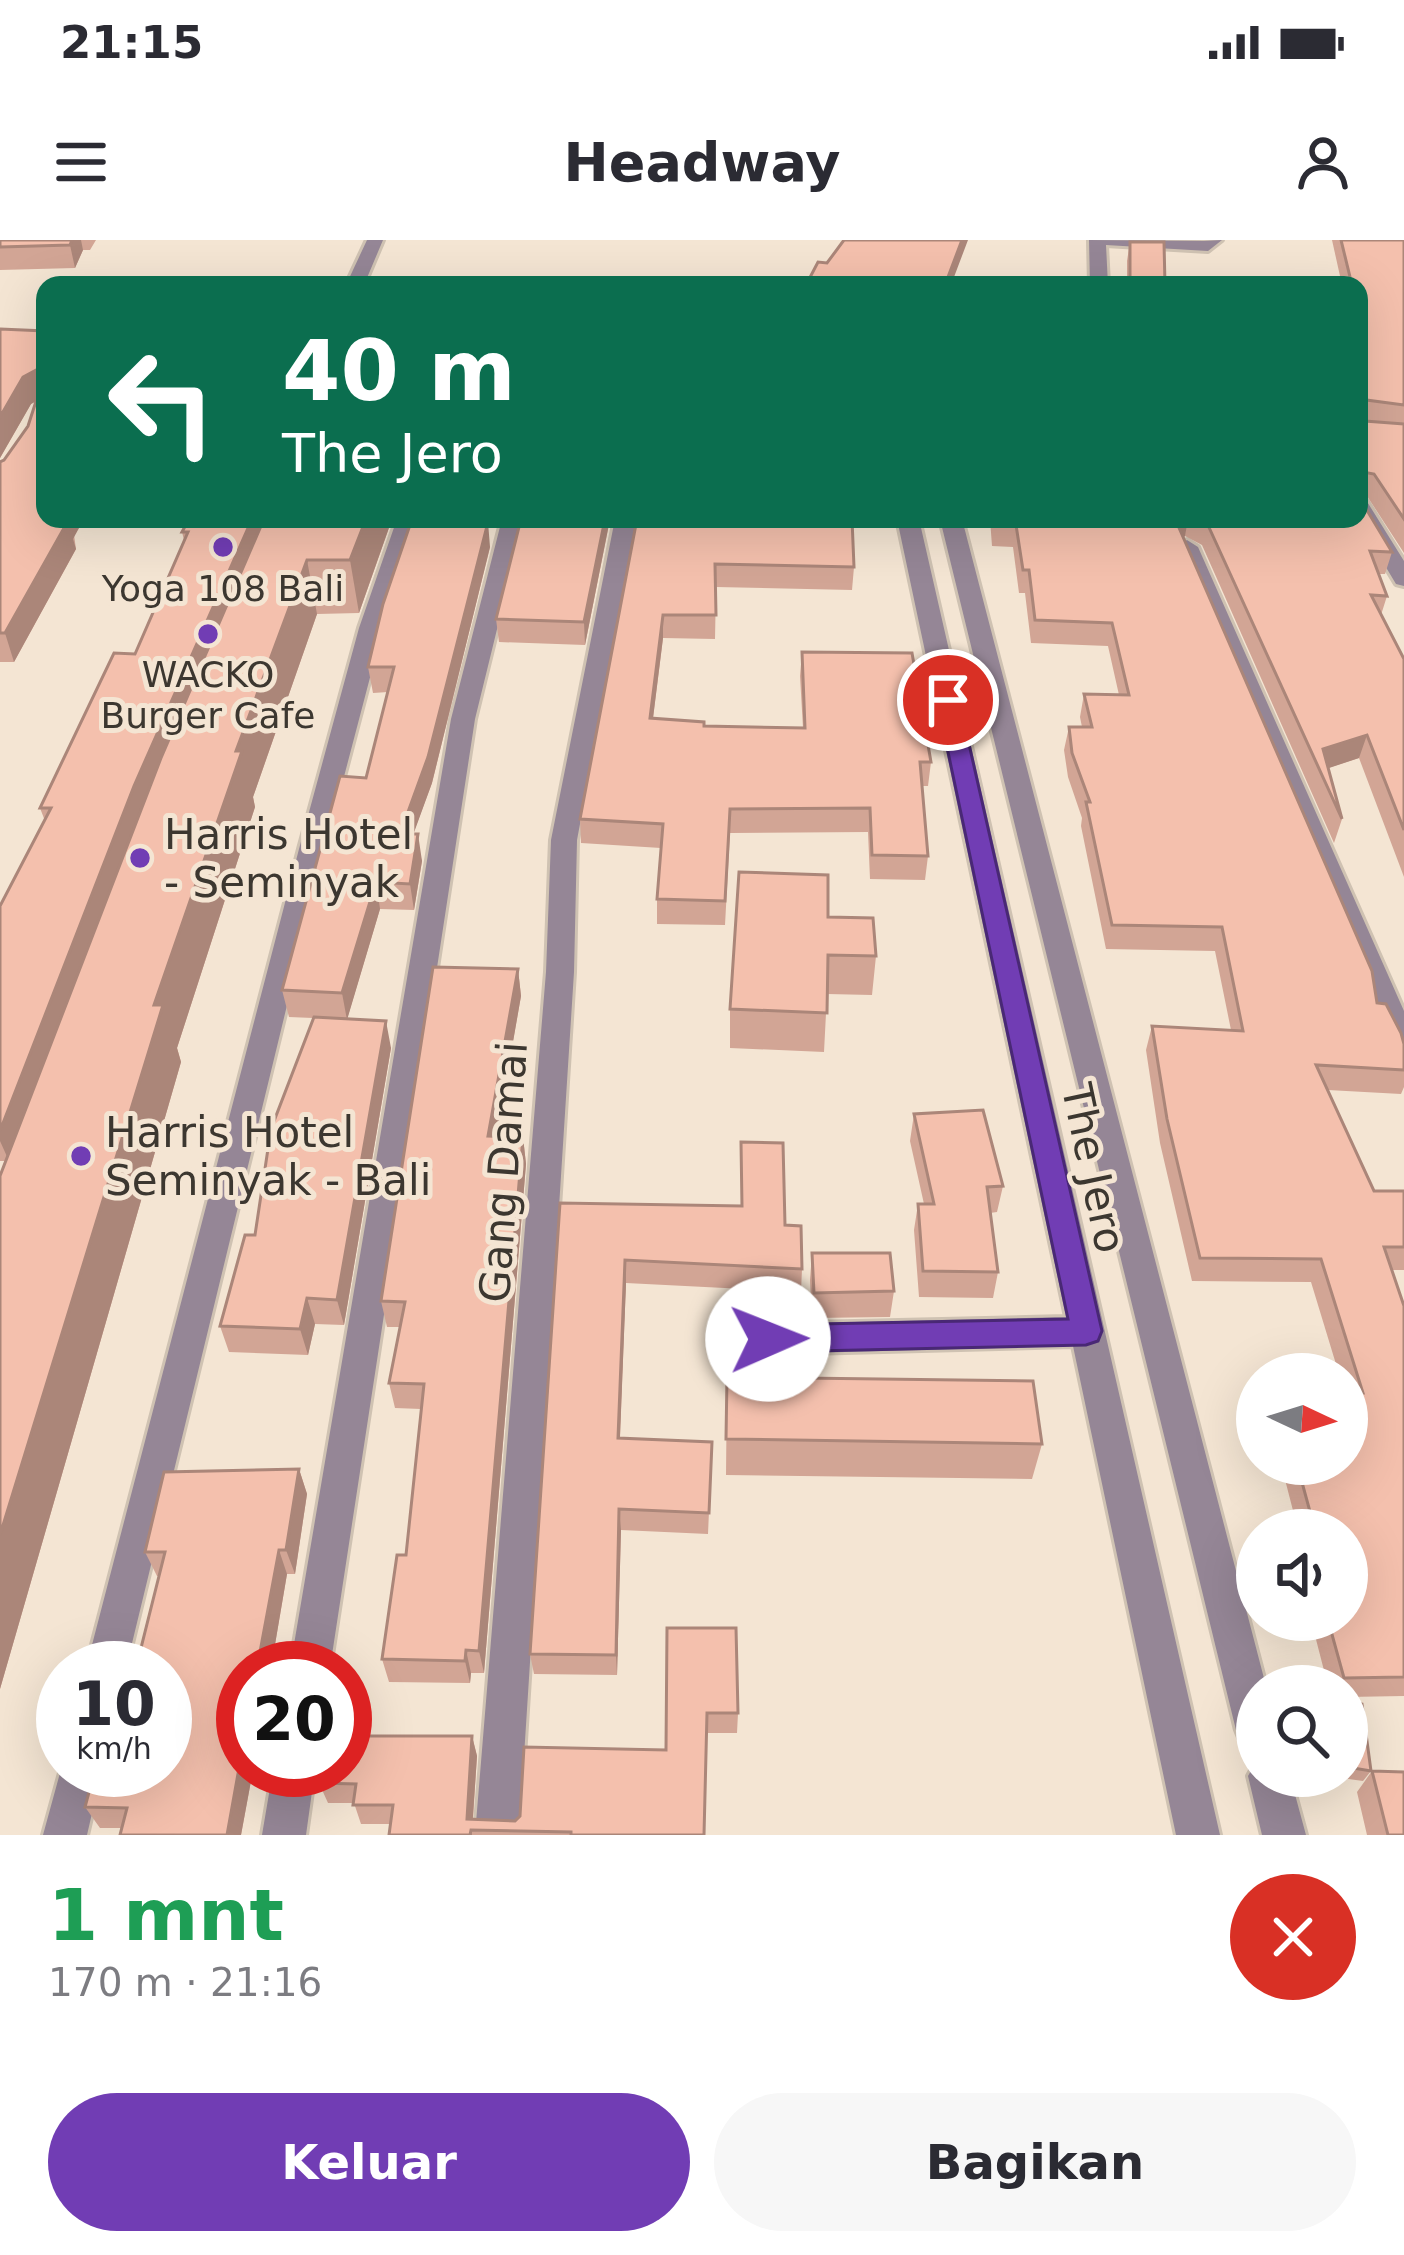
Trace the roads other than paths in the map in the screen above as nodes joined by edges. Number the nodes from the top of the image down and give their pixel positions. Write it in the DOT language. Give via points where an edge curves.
graph roads {
  1 [pos="376,240"];
  2 [pos="1097,240"];
  3 [pos="1214,240"];
  4 [pos="359,276"];
  5 [pos="1099,276"];
  6 [pos="1368,519"];
  7 [pos="405,528"];
  8 [pos="511,528"];
  9 [pos="624,528"];
  10 [pos="910,528"];
  11 [pos="954,528"];
  12 [pos="1187,547"];
  13 [pos="1404,578"];
  14 [pos="1404,1046"];
  15 [pos="1086,1331"];
  16 [pos="768,1339"];
  17 [pos="113,1641"];
  18 [pos="314,1641"];
  19 [pos="1241,1665"];
  20 [pos="74,1797"];
  21 [pos="290,1797"];
  22 [pos="1274,1797"];
  23 [pos="65,1835"];
  24 [pos="284,1835"];
  25 [pos="497,1835"];
  26 [pos="1198,1835"];
  27 [pos="1283,1835"];
  1 -- 4 [label="street"];
  2 -- 3 [label="street"];
  2 -- 5 [label="street"];
  6 -- 13 [label="street"];
  7 -- 17 [label="street" via="306,872"];
  8 -- 18 [label="street" via="455,764"];
  9 -- 25 [label="street, Gang Damai" via="564,840"];
  10 -- 15 [label="street, The Jero"];
  11 -- 19 [label="street"];
  12 -- 14 [label="street"];
  15 -- 16 [label="street"];
  15 -- 26 [label="street, The Jero"];
  20 -- 23 [label="street"];
  21 -- 24 [label="street"];
  22 -- 27 [label="street"];
}
